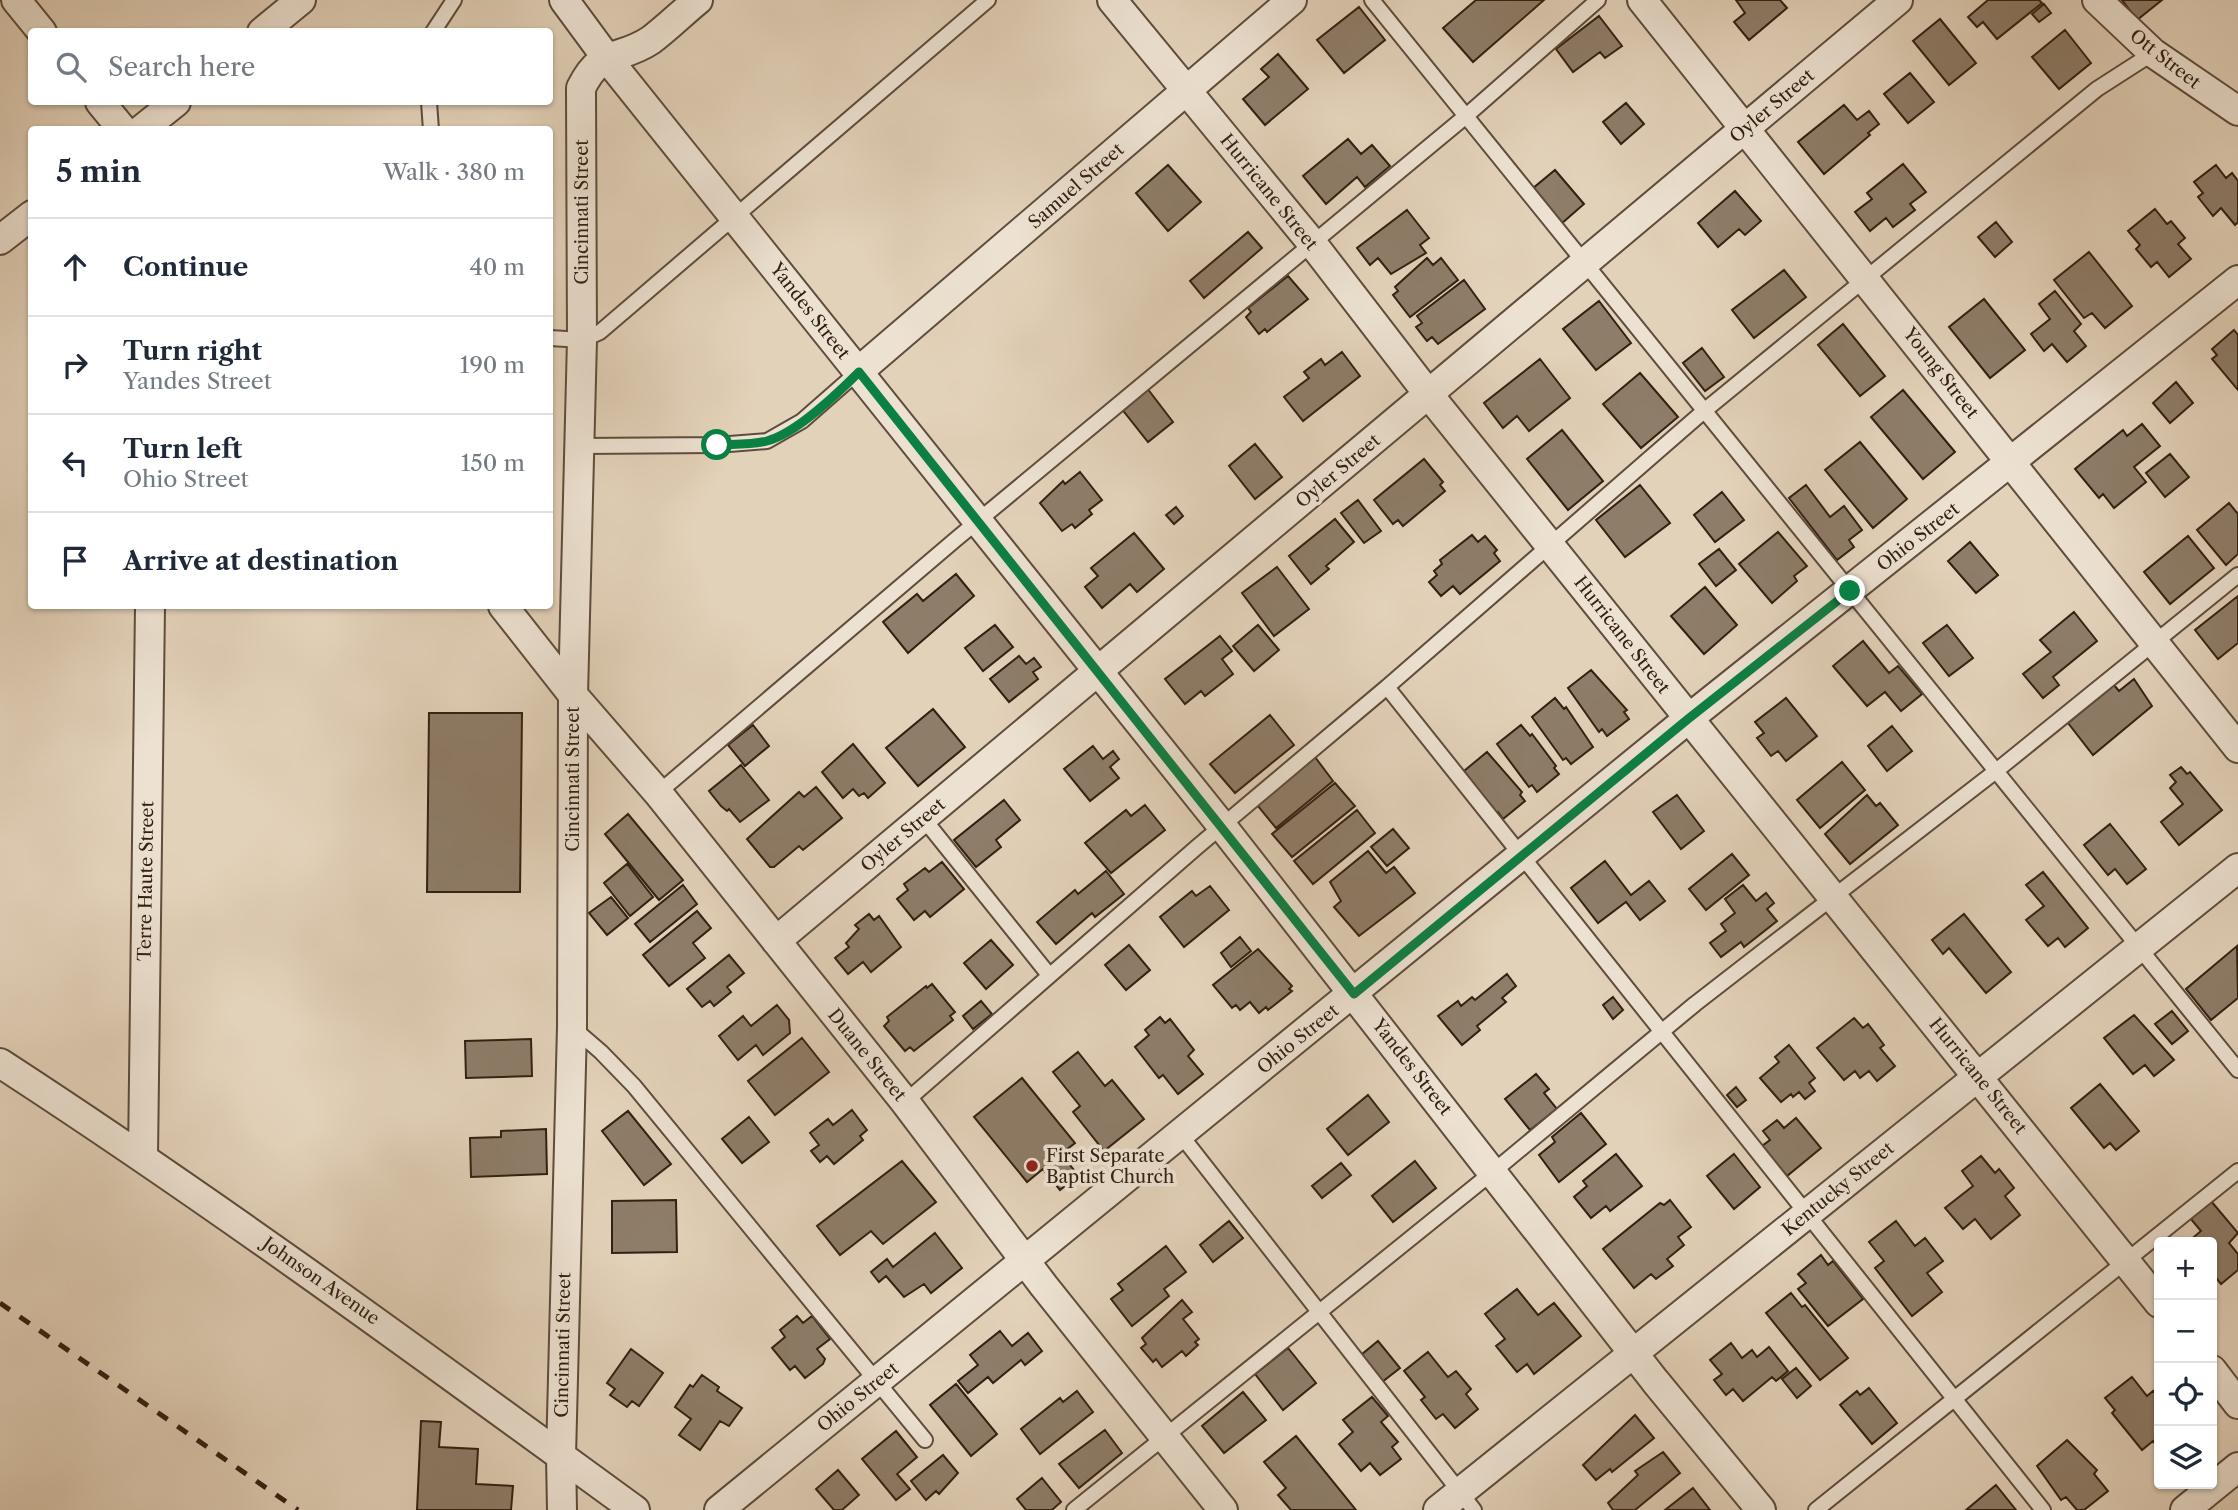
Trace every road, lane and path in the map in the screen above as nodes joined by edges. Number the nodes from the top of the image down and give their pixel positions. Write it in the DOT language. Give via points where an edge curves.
graph roads {
  1 [pos="16,0"];
  2 [pos="302,0"];
  3 [pos="454,0"];
  4 [pos="564,0"];
  5 [pos="698,0"];
  6 [pos="988,0"];
  7 [pos="1112,0"];
  8 [pos="1292,0"];
  9 [pos="1371,0"];
  10 [pos="1598,0"];
  11 [pos="1642,0"];
  12 [pos="2098,0"];
  13 [pos="1886,4"];
  14 [pos="39,28"];
  15 [pos="267,28"];
  16 [pos="436,28"];
  17 [pos="2153,54"];
  18 [pos="606,57"];
  19 [pos="1186,91"];
  20 [pos="102,105"];
  21 [pos="172,105"];
  22 [pos="429,105"];
  23 [pos="2238,111"];
  24 [pos="1466,116"];
  25 [pos="120,126"];
  26 [pos="146,126"];
  27 [pos="431,126"];
  28 [pos="1744,130"];
  29 [pos="735,216"];
  30 [pos="28,218"];
  31 [pos="0,240"];
  32 [pos="1312,243"];
  33 [pos="1586,264"];
  34 [pos="1865,278"];
  35 [pos="2238,280"];
  36 [pos="553,338"];
  37 [pos="582,340"];
  38 [pos="859,372"];
  39 [pos="1429,395"];
  40 [pos="1704,411"];
  41 [pos="580,446"];
  42 [pos="2012,463"];
  43 [pos="978,521"];
  44 [pos="1552,545"];
  45 [pos="2238,575"];
  46 [pos="1850,591"];
  47 [pos="150,609"];
  48 [pos="505,609"];
  49 [pos="2155,642"];
  50 [pos="1099,671"];
  51 [pos="1387,687"];
  52 [pos="573,695"];
  53 [pos="1688,719"];
  54 [pos="2238,748"];
  55 [pos="1996,771"];
  56 [pos="658,793"];
  57 [pos="923,818"];
  58 [pos="1222,826"];
  59 [pos="1521,859"];
  60 [pos="2238,868"];
  61 [pos="1833,897"];
  62 [pos="776,941"];
  63 [pos="2139,949"];
  64 [pos="1049,975"];
  65 [pos="1354,994"];
  66 [pos="572,1027"];
  67 [pos="1660,1033"];
  68 [pos="0,1063"];
  69 [pos="2238,1070"];
  70 [pos="1979,1077"];
  71 [pos="905,1102"];
  72 [pos="1180,1133"];
  73 [pos="143,1156"];
  74 [pos="1494,1171"];
  75 [pos="2238,1171"];
  76 [pos="1806,1214"];
  77 [pos="1024,1260"];
  78 [pos="2126,1260"];
  79 [pos="2157,1300"];
  80 [pos="1319,1310"];
  81 [pos="1634,1354"];
  82 [pos="2217,1377"];
  83 [pos="876,1382"];
  84 [pos="1954,1400"];
  85 [pos="2238,1404"];
  86 [pos="1164,1436"];
  87 [pos="925,1440"];
  88 [pos="561,1456"];
  89 [pos="2238,1467"];
  90 [pos="1457,1504"];
  91 [pos="562,1510"];
  92 [pos="635,1510"];
  93 [pos="719,1510"];
  94 [pos="1074,1510"];
  95 [pos="1223,1510"];
  96 [pos="1761,1510"];
  97 [pos="1816,1510"];
  98 [pos="2043,1510"];
  99 [pos="2185,1510"];
  1 -- 14 [label="street"];
  2 -- 15 [label="street"];
  3 -- 16 [label="lane"];
  4 -- 18 [label="street, Yandes Street"];
  5 -- 18 [label="street" via="630,53"];
  6 -- 29 [label="lane"];
  7 -- 19 [label="street, Hurricane Street"];
  8 -- 19 [label="street, Samuel Street"];
  9 -- 24 [label="lane"];
  10 -- 24 [label="lane"];
  11 -- 28 [label="street, Young Street"];
  12 -- 17 [label="street, Ott Street"];
  13 -- 28 [label="street, Oyler Street"];
  17 -- 23 [label="street, Ott Street"];
  17 -- 34 [label="lane" via="2097,89"];
  18 -- 29 [label="street, Yandes Street"];
  18 -- 37 [label="street, Cincinnati Street" via="591,68 581,88"];
  19 -- 32 [label="street, Hurricane Street"];
  19 -- 38 [label="street, Samuel Street"];
  20 -- 25 [label="street"];
  21 -- 26 [label="street"];
  22 -- 27 [label="lane"];
  24 -- 32 [label="lane"];
  24 -- 33 [label="lane"];
  28 -- 33 [label="street, Oyler Street"];
  28 -- 34 [label="street, Young Street"];
  29 -- 37 [label="lane" via="600,332"];
  29 -- 38 [label="street, Yandes Street"];
  30 -- 31 [label="street"];
  32 -- 39 [label="street, Hurricane Street"];
  32 -- 43 [label="lane"];
  33 -- 39 [label="street, Oyler Street"];
  33 -- 40 [label="lane"];
  34 -- 40 [label="lane"];
  34 -- 42 [label="street, Young Street"];
  35 -- 42 [label="street, Ohio Street"];
  36 -- 37 [label="lane"];
  37 -- 41 [label="street, Cincinnati Street"];
  38 -- 41 [label="lane" via="802,421 767,441"];
  38 -- 43 [label="street, Yandes Street"];
  39 -- 44 [label="street, Hurricane Street"];
  39 -- 50 [label="street, Oyler Street"];
  40 -- 44 [label="lane"];
  40 -- 46 [label="lane"];
  41 -- 52 [label="street, Cincinnati Street"];
  42 -- 46 [label="street, Ohio Street"];
  42 -- 49 [label="street, Young Street"];
  43 -- 50 [label="street, Yandes Street"];
  43 -- 56 [label="lane"];
  44 -- 51 [label="lane"];
  44 -- 53 [label="street, Hurricane Street"];
  45 -- 49 [label="lane"];
  46 -- 53 [label="street, Ohio Street"];
  46 -- 55 [label="lane"];
  47 -- 73 [label="street, Terre Haute Street"];
  48 -- 52 [label="street, Duane Street"];
  49 -- 54 [label="street, Young Street"];
  49 -- 55 [label="lane"];
  50 -- 57 [label="street, Oyler Street"];
  50 -- 58 [label="street, Yandes Street"];
  51 -- 58 [label="lane"];
  51 -- 59 [label="lane"];
  52 -- 56 [label="street, Duane Street"];
  52 -- 66 [label="street, Cincinnati Street"];
  53 -- 59 [label="street, Ohio Street"];
  53 -- 61 [label="street, Hurricane Street"];
  55 -- 61 [label="lane"];
  55 -- 63 [label="lane"];
  56 -- 62 [label="street, Duane Street"];
  57 -- 62 [label="street, Oyler Street"];
  57 -- 64 [label="lane"];
  58 -- 64 [label="lane"];
  58 -- 65 [label="street, Yandes Street"];
  59 -- 65 [label="street, Ohio Street"];
  59 -- 67 [label="lane"];
  60 -- 63 [label="street, Kentucky Street"];
  61 -- 67 [label="lane"];
  61 -- 70 [label="street, Hurricane Street"];
  62 -- 71 [label="street, Duane Street"];
  63 -- 69 [label="lane"];
  63 -- 70 [label="street, Kentucky Street"];
  64 -- 71 [label="lane"];
  65 -- 72 [label="street, Ohio Street"];
  65 -- 74 [label="street, Yandes Street"];
  66 -- 83 [label="lane" via="634,1086"];
  66 -- 88 [label="street, Cincinnati Street"];
  67 -- 74 [label="lane"];
  67 -- 76 [label="lane"];
  68 -- 73 [label="street, Johnson Avenue"];
  70 -- 76 [label="street, Kentucky Street"];
  70 -- 78 [label="street, Hurricane Street"];
  71 -- 77 [label="street, Duane Street"];
  72 -- 77 [label="street, Ohio Street"];
  72 -- 80 [label="lane"];
  73 -- 88 [label="street, Johnson Avenue"];
  74 -- 80 [label="lane"];
  74 -- 81 [label="street, Yandes Street"];
  75 -- 78 [label="lane"];
  76 -- 81 [label="street, Kentucky Street"];
  76 -- 84 [label="lane"];
  77 -- 83 [label="street, Ohio Street"];
  77 -- 86 [label="street, Duane Street"];
  78 -- 79 [label="street, Hurricane Street"];
  78 -- 84 [label="lane"];
  80 -- 86 [label="lane"];
  80 -- 90 [label="lane"];
  81 -- 90 [label="street, Kentucky Street"];
  81 -- 96 [label="street, Yandes Street"];
  82 -- 85 [label="street"];
  83 -- 87 [label="lane"];
  83 -- 93 [label="street, Ohio Street"];
  84 -- 97 [label="lane"];
  84 -- 98 [label="lane"];
  86 -- 94 [label="lane"];
  86 -- 95 [label="street, Duane Street"];
  88 -- 91 [label="street, Cincinnati Street"];
  88 -- 92 [label="street, Johnson Avenue"];
  89 -- 99 [label="street"];
}
